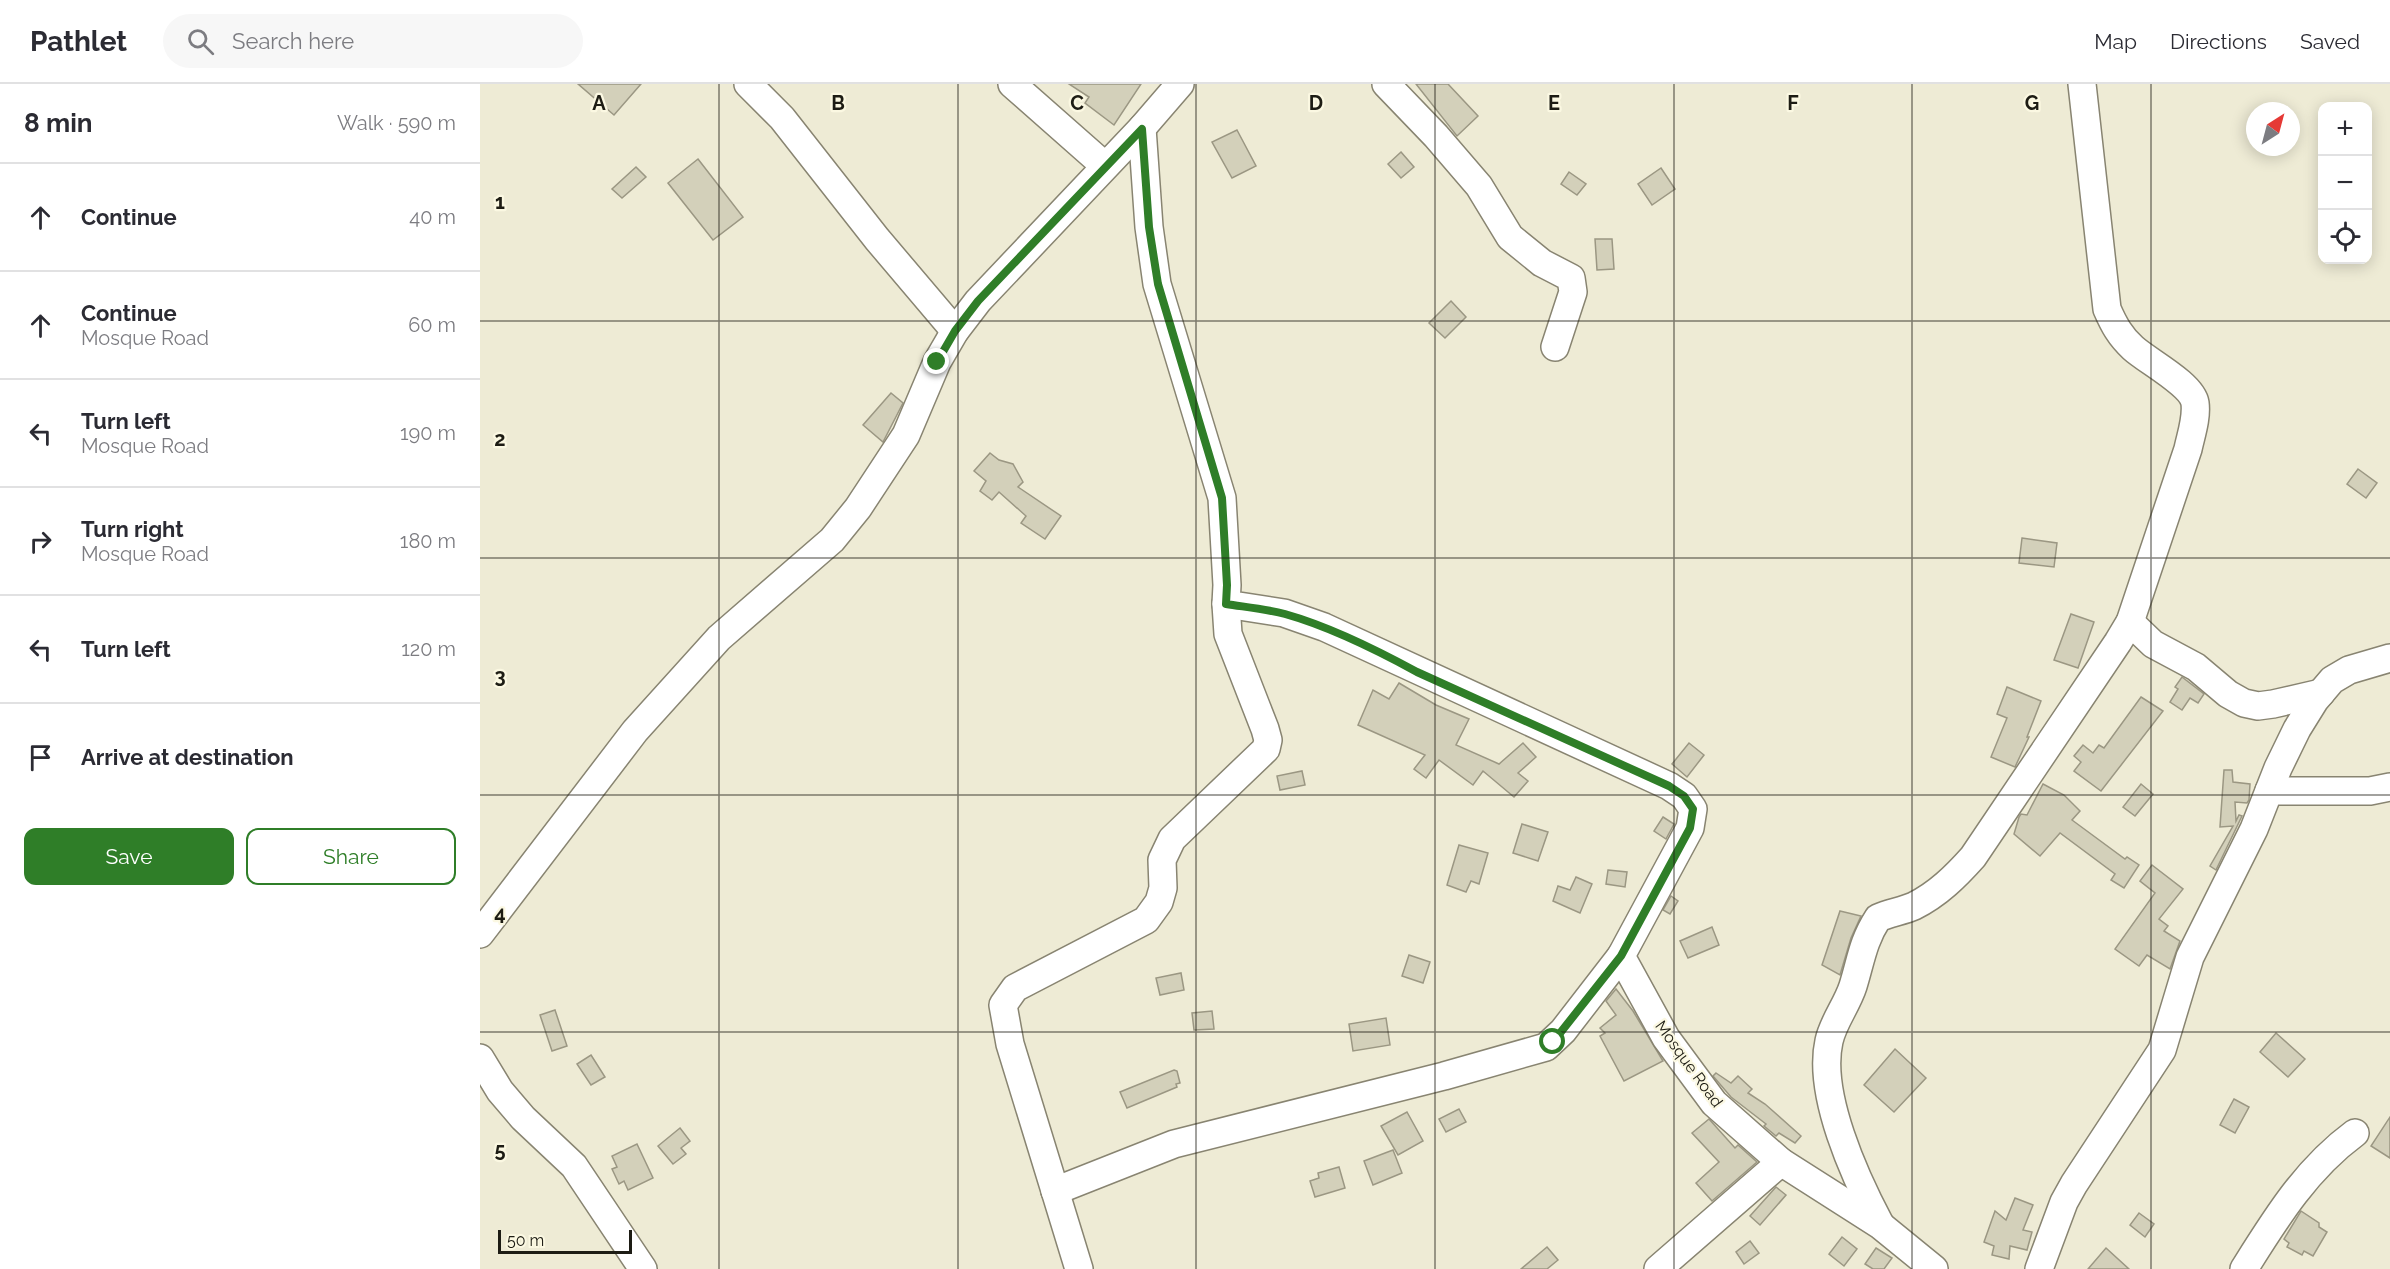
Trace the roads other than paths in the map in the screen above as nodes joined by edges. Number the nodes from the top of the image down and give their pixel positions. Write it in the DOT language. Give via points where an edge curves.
graph roads {
  1 [pos="748,84"];
  2 [pos="1012,84"];
  3 [pos="1180,84"];
  4 [pos="1386,84"];
  5 [pos="2082,84"];
  6 [pos="1142,129"];
  7 [pos="1105,166"];
  8 [pos="955,331"];
  9 [pos="1555,347"];
  10 [pos="1226,604"];
  11 [pos="2130,622"];
  12 [pos="2390,658"];
  13 [pos="2321,693"];
  14 [pos="2390,787"];
  15 [pos="2269,791"];
  16 [pos="480,934"];
  17 [pos="1621,956"];
  18 [pos="480,1058"];
  19 [pos="2355,1133"];
  20 [pos="1781,1162"];
  21 [pos="1056,1191"];
  22 [pos="1880,1225"];
  23 [pos="643,1269"];
  24 [pos="1079,1269"];
  25 [pos="1658,1269"];
  26 [pos="1935,1269"];
  27 [pos="2038,1269"];
  28 [pos="2244,1269"];
  1 -- 8 [label="street" via="782,118"];
  2 -- 7 [label="street"];
  3 -- 6 [label="street"];
  4 -- 9 [label="street" via="1479,186 1510,237 1542,263 1571,278 1573,292"];
  5 -- 11 [label="street" via="2108,309 2116,329 2134,348 2189,390 2195,402 2188,449"];
  6 -- 7 [label="street"];
  6 -- 10 [label="street" via="1149,227 1158,284 1222,498"];
  7 -- 8 [label="street" via="978,301"];
  8 -- 16 [label="street" via="937,362 906,435 858,508 832,540 719,638 635,731"];
  10 -- 17 [label="street" via="1284,614 1324,627 1684,796 1693,809 1690,828"];
  10 -- 21 [label="street" via="1228,634 1265,729 1266,749 1172,839 1162,860 1159,902 1146,920 1015,988 1003,1005 1010,1044"];
  11 -- 13 [label="street" via="2153,644 2196,667 2244,703 2265,705"];
  11 -- 22 [label="street" via="1973,856 1933,894 1912,907 1878,918 1865,938 1852,988 1830,1037 1826,1067 1829,1095 1859,1184"];
  12 -- 13 [label="street" via="2349,670 2332,680"];
  13 -- 15 [label="street" via="2297,729"];
  14 -- 15 [label="street" via="2370,791"];
  15 -- 27 [label="street" via="2190,957 2162,1050 2069,1193"];
  17 -- 20 [label="street, Mosque Road" via="1666,1038 1714,1103"];
  17 -- 21 [label="street" via="1546,1047 1174,1144"];
  18 -- 23 [label="street" via="523,1118 574,1166"];
  19 -- 28 [label="street" via="2323,1158 2293,1193"];
  20 -- 22 [label="street, Mosque Road"];
  20 -- 25 [label="street"];
  21 -- 24 [label="street"];
  22 -- 26 [label="street, Mosque Road"];
}
